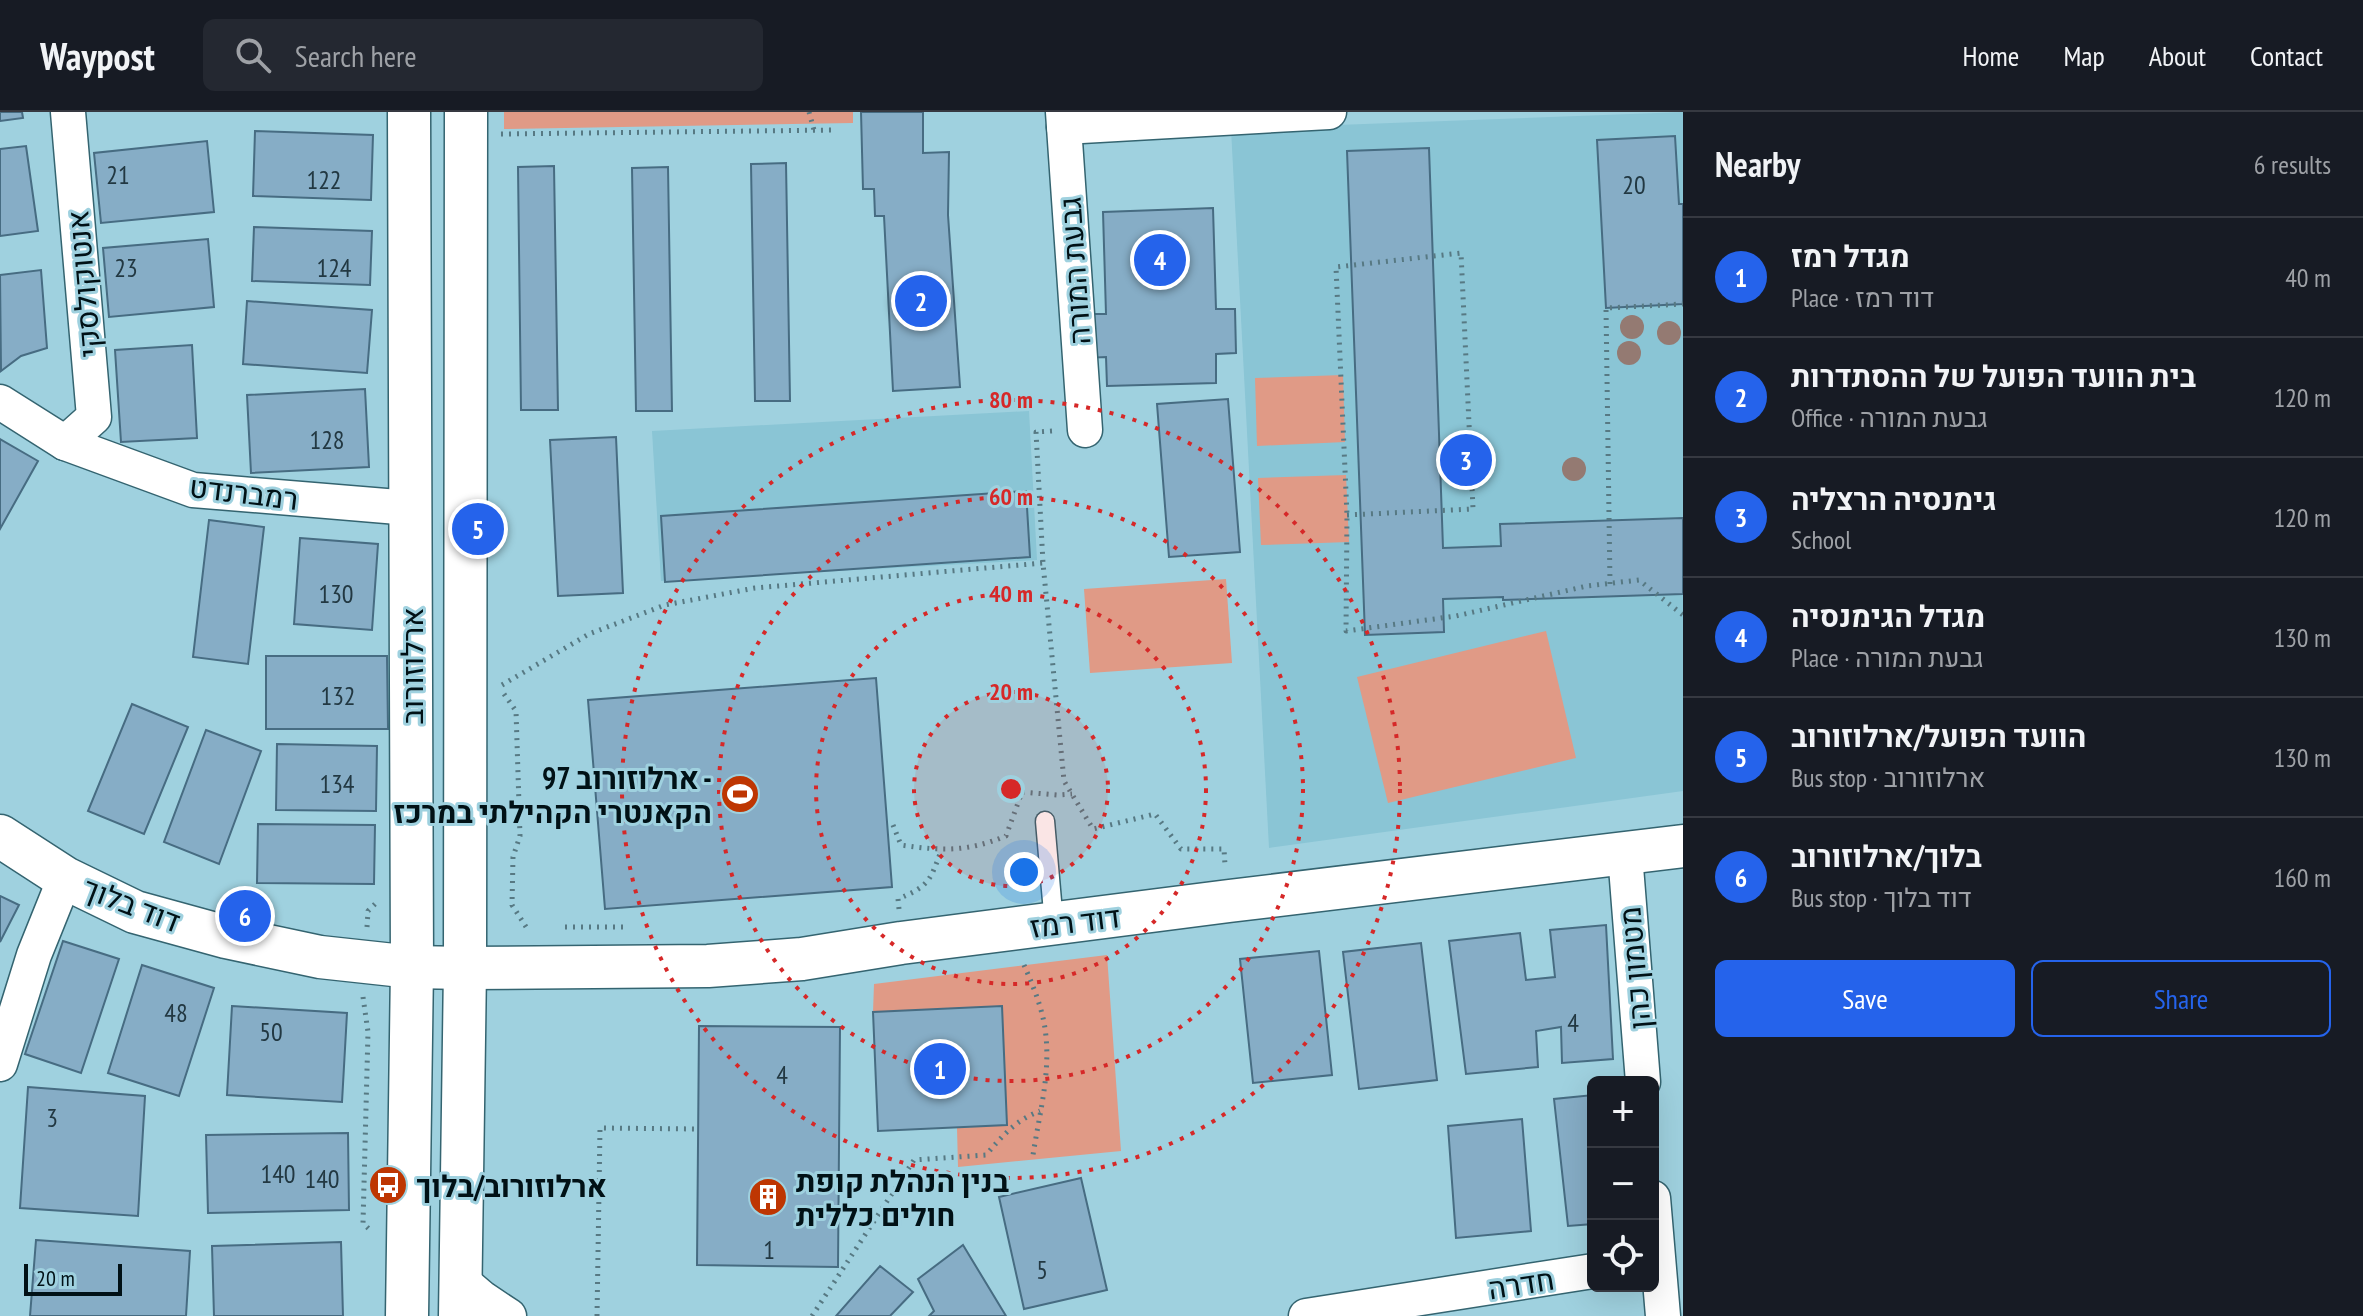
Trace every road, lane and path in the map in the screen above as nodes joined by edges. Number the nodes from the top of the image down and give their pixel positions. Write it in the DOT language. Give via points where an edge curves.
graph roads {
  1 [pos="68,112"];
  2 [pos="409,112"];
  3 [pos="809,112"];
  4 [pos="1329,112"];
  5 [pos="1063,120"];
  6 [pos="466,123"];
  7 [pos="814,130"];
  8 [pos="836,130"];
  9 [pos="1683,304"];
  10 [pos="0,402"];
  11 [pos="1085,430"];
  12 [pos="65,443"];
  13 [pos="410,508"];
  14 [pos="1347,515"];
  15 [pos="1043,563"];
  16 [pos="1610,584"];
  17 [pos="1683,615"];
  18 [pos="466,705"];
  19 [pos="1072,794"];
  20 [pos="1045,821"];
  21 [pos="893,825"];
  22 [pos="0,836"];
  23 [pos="1683,846"];
  24 [pos="941,851"];
  25 [pos="1625,854"];
  26 [pos="65,878"];
  27 [pos="898,899"];
  28 [pos="377,901"];
  29 [pos="1229,901"];
  30 [pos="1054,924"];
  31 [pos="1009,930"];
  32 [pos="365,962"];
  33 [pos="412,967"];
  34 [pos="465,968"];
  35 [pos="0,1064"];
  36 [pos="1643,1076"];
  37 [pos="1040,1111"];
  38 [pos="698,1129"];
  39 [pos="1033,1155"];
  40 [pos="408,1270"];
  41 [pos="1587,1272"];
  42 [pos="1659,1285"];
  43 [pos="461,1298"];
  44 [pos="407,1316"];
  45 [pos="509,1316"];
  46 [pos="597,1316"];
  47 [pos="812,1316"];
  48 [pos="1306,1316"];
  49 [pos="1663,1316"];
  1 -- 12 [label="street, אנטוקולסקי" via="94,417"];
  2 -- 13 [label="street, ארלוזורוב"];
  3 -- 7 [label="path"];
  4 -- 5 [label="street"];
  5 -- 11 [label="street, גבעת המורה"];
  6 -- 7 [label="path"];
  6 -- 18 [label="street, ארלוזורוב"];
  7 -- 8 [label="path"];
  9 -- 16 [label="path" via="1606,308"];
  10 -- 12 [label="street, רמברנדט"];
  11 -- 15 [label="path" via="1036,432"];
  12 -- 13 [label="street, רמברנדט" via="193,490"];
  13 -- 33 [label="street, ארלוזורוב"];
  14 -- 14 [label="path" via="1473,509 1461,253 1336,267"];
  14 -- 16 [label="path" via="1346,631 1456,616"];
  15 -- 18 [label="path" via="755,588 665,605 589,634"];
  15 -- 19 [label="path" via="1064,781"];
  16 -- 17 [label="path" via="1639,580"];
  18 -- 34 [label="street, ארלוזורוב"];
  19 -- 24 [label="path" via="1022,792 1006,836 983,846"];
  19 -- 29 [label="path" via="1093,829 1155,814 1181,849 1224,849"];
  20 -- 30 [label="lane"];
  21 -- 24 [label="path" via="901,845"];
  22 -- 26 [label="street, דוד בלוך"];
  23 -- 25 [label="street, דוד רמז"];
  24 -- 27 [label="path" via="930,881"];
  25 -- 29 [label="street, דוד רמז"];
  25 -- 36 [label="street, מטמון כהן"];
  26 -- 32 [label="street, דוד בלוך" via="135,912 172,923 320,957"];
  26 -- 35 [label="street"];
  28 -- 32 [label="path" via="368,911"];
  29 -- 30 [label="street, דוד רמז"];
  30 -- 31 [label="street, דוד רמז"];
  31 -- 34 [label="street, דוד רמז" via="802,959 708,966"];
  31 -- 37 [label="path" via="1034,988 1046,1035"];
  32 -- 33 [label="street, דוד בלוך"];
  32 -- 40 [label="path" via="363,1223"];
  33 -- 34 [label="street, דוד בלוך"];
  33 -- 40 [label="street, ארלוזורוב"];
  34 -- 43 [label="street, ארלוזורוב"];
  37 -- 39 [label="path"];
  37 -- 47 [label="path" via="1009,1128 986,1155 914,1160"];
  38 -- 46 [label="path" via="600,1128"];
  40 -- 44 [label="street, ארלוזורוב"];
  41 -- 48 [label="street, חדרה"];
  42 -- 49 [label="street"];
  43 -- 45 [label="street" via="482,1298"];
}
